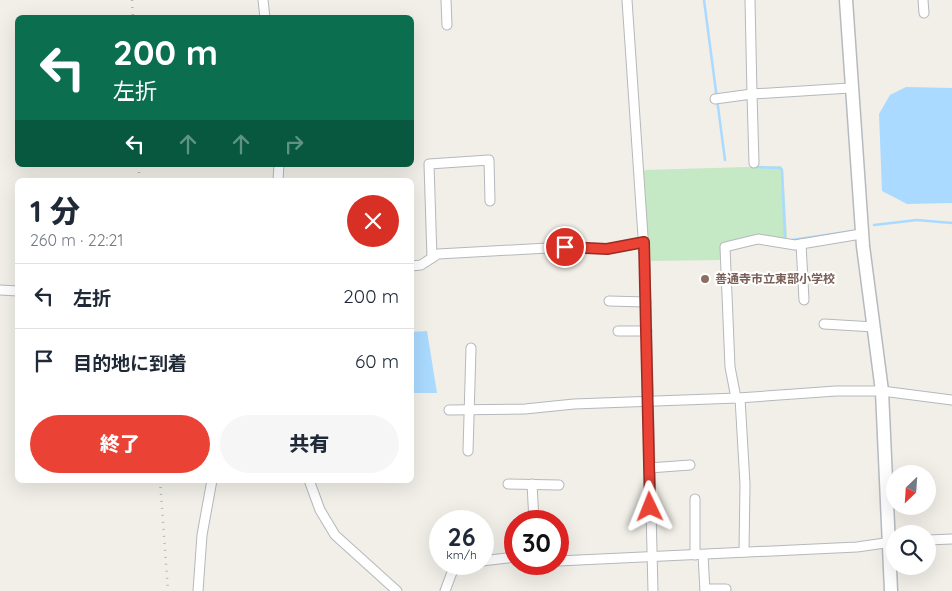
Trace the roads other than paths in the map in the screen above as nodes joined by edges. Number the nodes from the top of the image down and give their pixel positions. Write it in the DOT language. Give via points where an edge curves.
graph roads {
  1 [pos="262,0"];
  2 [pos="446,0"];
  3 [pos="627,0"];
  4 [pos="750,0"];
  5 [pos="846,0"];
  6 [pos="923,0"];
  7 [pos="924,13"];
  8 [pos="264,15"];
  9 [pos="448,25"];
  10 [pos="850,88"];
  11 [pos="752,94"];
  12 [pos="717,99"];
  13 [pos="754,163"];
  14 [pos="490,201"];
  15 [pos="862,234"];
  16 [pos="644,242"];
  17 [pos="801,244"];
  18 [pos="432,258"];
  19 [pos="414,266"];
  20 [pos="0,290"];
  21 [pos="15,291"];
  22 [pos="804,300"];
  23 [pos="609,301"];
  24 [pos="646,302"];
  25 [pos="824,324"];
  26 [pos="874,327"];
  27 [pos="618,331"];
  28 [pos="647,331"];
  29 [pos="471,348"];
  30 [pos="882,391"];
  31 [pos="738,398"];
  32 [pos="649,400"];
  33 [pos="952,400"];
  34 [pos="449,410"];
  35 [pos="470,410"];
  36 [pos="468,451"];
  37 [pos="690,465"];
  38 [pos="649,468"];
  39 [pos="211,483"];
  40 [pos="309,483"];
  41 [pos="508,484"];
  42 [pos="532,484"];
  43 [pos="559,485"];
  44 [pos="696,499"];
  45 [pos="533,510"];
  46 [pos="891,525"];
  47 [pos="952,539"];
  48 [pos="936,540"];
  49 [pos="886,543"];
  50 [pos="744,552"];
  51 [pos="699,555"];
  52 [pos="651,558"];
  53 [pos="569,562"];
  54 [pos="451,575"];
  55 [pos="891,575"];
  56 [pos="726,589"];
  57 [pos="705,590"];
  58 [pos="198,591"];
  59 [pos="397,591"];
  60 [pos="445,591"];
  61 [pos="653,591"];
  62 [pos="891,591"];
  1 -- 8 [label="street"];
  2 -- 9 [label="street"];
  3 -- 16 [label="street"];
  4 -- 11 [label="street"];
  5 -- 10 [label="street"];
  6 -- 7 [label="street"];
  10 -- 11 [label="street"];
  10 -- 15 [label="street"];
  11 -- 12 [label="street"];
  11 -- 13 [label="street"];
  14 -- 18 [label="street" via="489,160 429,164"];
  15 -- 17 [label="street"];
  15 -- 26 [label="street"];
  16 -- 18 [label="street" via="607,249 565,247 438,254"];
  16 -- 24 [label="street"];
  17 -- 22 [label="street"];
  17 -- 31 [label="street" via="758,239 725,246 730,367"];
  18 -- 19 [label="street"];
  20 -- 21 [label="street"];
  23 -- 24 [label="street"];
  24 -- 28 [label="street"];
  25 -- 26 [label="street"];
  26 -- 30 [label="street"];
  27 -- 28 [label="street"];
  28 -- 32 [label="street"];
  29 -- 35 [label="street"];
  30 -- 31 [label="street"];
  30 -- 33 [label="street"];
  30 -- 46 [label="street"];
  31 -- 32 [label="street"];
  31 -- 50 [label="street" via="745,484"];
  32 -- 35 [label="street"];
  32 -- 38 [label="street"];
  34 -- 35 [label="street"];
  35 -- 36 [label="street"];
  37 -- 38 [label="street"];
  38 -- 52 [label="street"];
  39 -- 58 [label="street" via="202,535"];
  40 -- 59 [label="street" via="335,535"];
  41 -- 42 [label="street"];
  42 -- 43 [label="street"];
  42 -- 45 [label="street"];
  44 -- 51 [label="street"];
  47 -- 48 [label="street"];
  49 -- 50 [label="street"];
  50 -- 51 [label="street"];
  51 -- 52 [label="street"];
  51 -- 57 [label="street"];
  52 -- 53 [label="street"];
  52 -- 61 [label="street"];
  54 -- 60 [label="street"];
  55 -- 62 [label="street"];
  56 -- 57 [label="street"];
}
